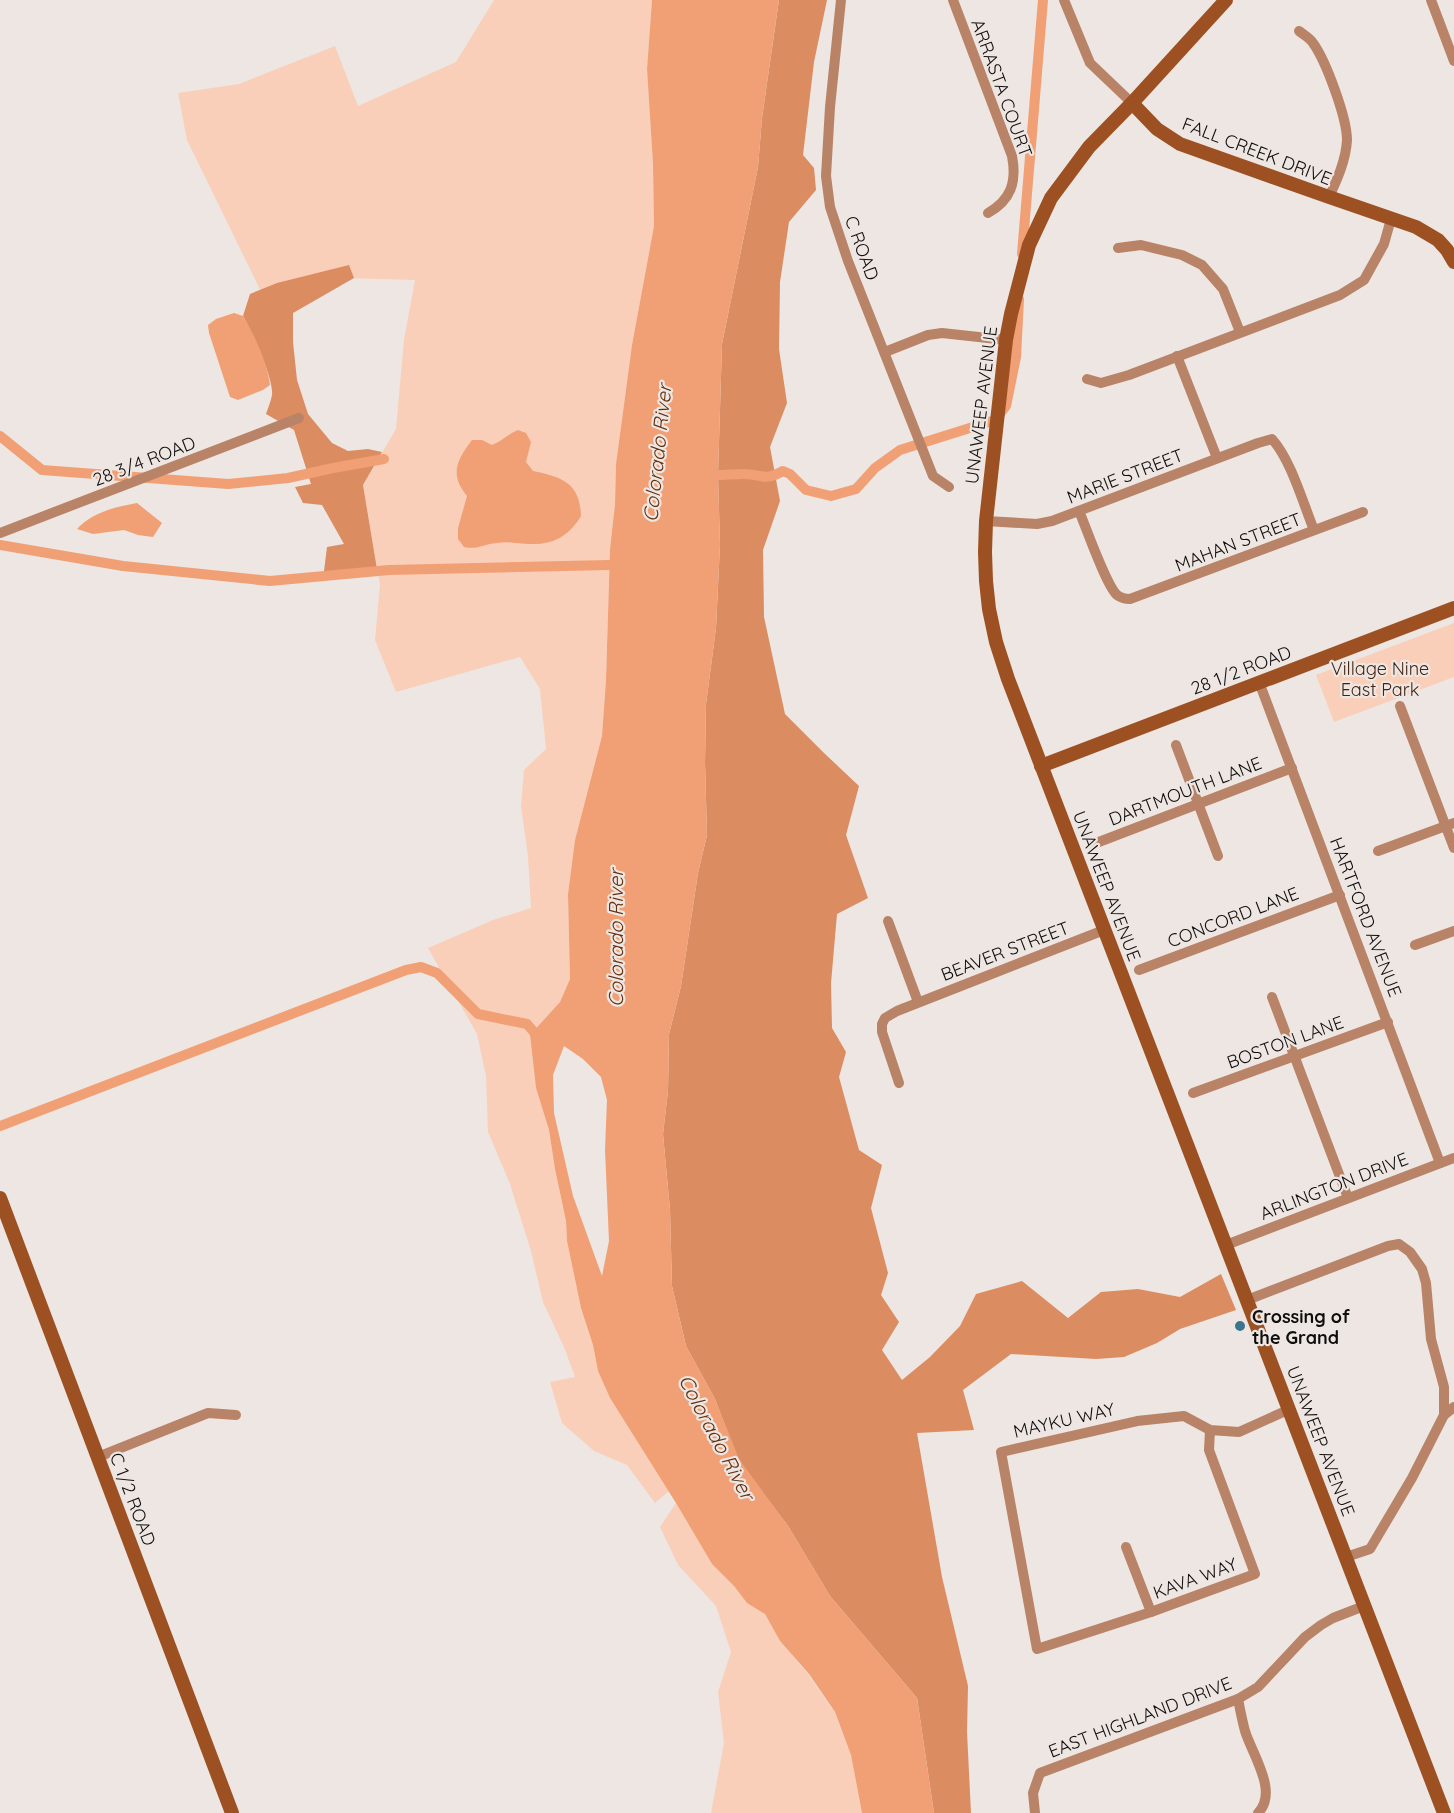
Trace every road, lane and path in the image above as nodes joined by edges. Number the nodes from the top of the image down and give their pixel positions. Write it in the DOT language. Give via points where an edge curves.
graph roads {
  1 [pos="841,0"];
  2 [pos="953,0"];
  3 [pos="1064,0"];
  4 [pos="1226,0"];
  5 [pos="1431,0"];
  6 [pos="1299,31"];
  7 [pos="1454,61"];
  8 [pos="1132,103"];
  9 [pos="1329,198"];
  10 [pos="988,213"];
  11 [pos="1391,219"];
  12 [pos="1118,248"];
  13 [pos="1454,261"];
  14 [pos="1240,332"];
  15 [pos="1006,339"];
  16 [pos="885,352"];
  17 [pos="1177,356"];
  18 [pos="1087,379"];
  19 [pos="299,418"];
  20 [pos="1217,458"];
  21 [pos="949,487"];
  22 [pos="1079,511"];
  23 [pos="1363,512"];
  24 [pos="986,521"];
  25 [pos="1314,530"];
  26 [pos="0,533"];
  27 [pos="1454,608"];
  28 [pos="1259,682"];
  29 [pos="1400,706"];
  30 [pos="1176,745"];
  31 [pos="1041,766"];
  32 [pos="1292,768"];
  33 [pos="1199,804"];
  34 [pos="1450,825"];
  35 [pos="1091,845"];
  36 [pos="1454,848"];
  37 [pos="1378,851"];
  38 [pos="1218,856"];
  39 [pos="1340,895"];
  40 [pos="888,921"];
  41 [pos="1104,930"];
  42 [pos="1454,931"];
  43 [pos="1415,945"];
  44 [pos="1139,970"];
  45 [pos="1272,997"];
  46 [pos="918,1002"];
  47 [pos="1388,1022"];
  48 [pos="1294,1056"];
  49 [pos="899,1083"];
  50 [pos="1192,1093"];
  51 [pos="1454,1158"];
  52 [pos="1440,1163"];
  53 [pos="0,1198"];
  54 [pos="1348,1198"];
  55 [pos="1226,1245"];
  56 [pos="1247,1300"];
  57 [pos="1454,1407"];
  58 [pos="1290,1409"];
  59 [pos="236,1415"];
  60 [pos="1444,1415"];
  61 [pos="1210,1430"];
  62 [pos="98,1457"];
  63 [pos="1126,1547"];
  64 [pos="1346,1557"];
  65 [pos="1364,1606"];
  66 [pos="1151,1612"];
  67 [pos="1037,1649"];
  68 [pos="1238,1699"];
  69 [pos="1454,1809"];
  70 [pos="232,1813"];
  71 [pos="1035,1813"];
  72 [pos="1258,1813"];
  73 [pos="1444,1813"];
  1 -- 16 [label="street, C ROAD" via="826,176 830,207 841,240"];
  2 -- 10 [label="street, ARRASTA COURT" via="1014,168 1006,199"];
  3 -- 8 [label="street, FALL CREEK DRIVE" via="1090,63"];
  4 -- 8 [label="main road, UNAWEEP AVENUE"];
  5 -- 7 [label="street"];
  6 -- 9 [label="street" via="1313,42 1323,62 1346,130 1345,153"];
  8 -- 9 [label="main road, FALL CREEK DRIVE" via="1157,129 1180,144"];
  8 -- 15 [label="main road, UNAWEEP AVENUE" via="1089,147 1051,198 1029,245"];
  9 -- 11 [label="main road, FALL CREEK DRIVE"];
  11 -- 13 [label="main road, FALL CREEK DRIVE" via="1438,240"];
  11 -- 14 [label="street" via="1364,280 1340,295"];
  12 -- 14 [label="street" via="1141,245 1182,255 1202,265 1223,289"];
  14 -- 17 [label="street"];
  15 -- 16 [label="street" via="942,333"];
  15 -- 24 [label="main road, UNAWEEP AVENUE"];
  16 -- 21 [label="street, C ROAD" via="933,476"];
  17 -- 18 [label="street" via="1101,383"];
  17 -- 20 [label="street"];
  19 -- 26 [label="street, 28 3/4 ROAD"];
  20 -- 22 [label="street, MARIE STREET"];
  20 -- 25 [label="street, MARIE STREET" via="1272,440 1285,458"];
  22 -- 24 [label="street, MARIE STREET" via="1037,524"];
  22 -- 25 [label="street, MAHAN STREET" via="1109,582 1123,599"];
  23 -- 25 [label="street, MAHAN STREET"];
  24 -- 31 [label="main road, UNAWEEP AVENUE" via="986,581 996,642"];
  27 -- 28 [label="main road, 28 1/2 ROAD"];
  28 -- 31 [label="main road, 28 1/2 ROAD"];
  28 -- 32 [label="street, HARTFORD AVENUE"];
  29 -- 34 [label="street"];
  30 -- 33 [label="street"];
  31 -- 41 [label="main road, UNAWEEP AVENUE"];
  32 -- 33 [label="street, DARTMOUTH LANE"];
  32 -- 39 [label="street, HARTFORD AVENUE"];
  33 -- 35 [label="street, DARTMOUTH LANE"];
  33 -- 38 [label="street"];
  34 -- 36 [label="street"];
  34 -- 37 [label="street"];
  39 -- 44 [label="street, CONCORD LANE"];
  39 -- 47 [label="street, HARTFORD AVENUE"];
  40 -- 46 [label="street"];
  41 -- 46 [label="street, BEAVER STREET"];
  41 -- 55 [label="main road, UNAWEEP AVENUE"];
  42 -- 43 [label="street"];
  45 -- 48 [label="street"];
  46 -- 49 [label="street, BEAVER STREET" via="885,1018 882,1024"];
  47 -- 48 [label="street, BOSTON LANE"];
  47 -- 52 [label="street, HARTFORD AVENUE"];
  48 -- 50 [label="street, BOSTON LANE"];
  48 -- 54 [label="street"];
  51 -- 52 [label="street, ARLINGTON DRIVE"];
  52 -- 54 [label="street, ARLINGTON DRIVE"];
  53 -- 62 [label="main road, C 1/2 ROAD"];
  54 -- 55 [label="street, ARLINGTON DRIVE"];
  55 -- 56 [label="main road, UNAWEEP AVENUE"];
  56 -- 58 [label="main road, UNAWEEP AVENUE"];
  56 -- 60 [label="street" via="1399,1244 1422,1269 1426,1283 1431,1339 1444,1387"];
  57 -- 60 [label="street"];
  58 -- 61 [label="street, MAYKU WAY" via="1239,1432"];
  58 -- 64 [label="main road, UNAWEEP AVENUE"];
  59 -- 62 [label="street" via="208,1413"];
  60 -- 64 [label="street" via="1370,1549"];
  61 -- 66 [label="street, KAVA WAY" via="1209,1450 1255,1574"];
  61 -- 67 [label="street, MAYKU WAY" via="1184,1416 1160,1418 1001,1452"];
  62 -- 70 [label="main road, C 1/2 ROAD"];
  63 -- 66 [label="street"];
  64 -- 65 [label="main road, UNAWEEP AVENUE"];
  65 -- 68 [label="street, EAST HIGHLAND DRIVE" via="1321,1625 1258,1687"];
  65 -- 73 [label="main road, UNAWEEP AVENUE"];
  66 -- 67 [label="street, KAVA WAY"];
  68 -- 71 [label="street, EAST HIGHLAND DRIVE" via="1040,1773 1033,1793"];
  68 -- 72 [label="street" via="1245,1731 1266,1787 1266,1804"];
  69 -- 73 [label="street"];
}
